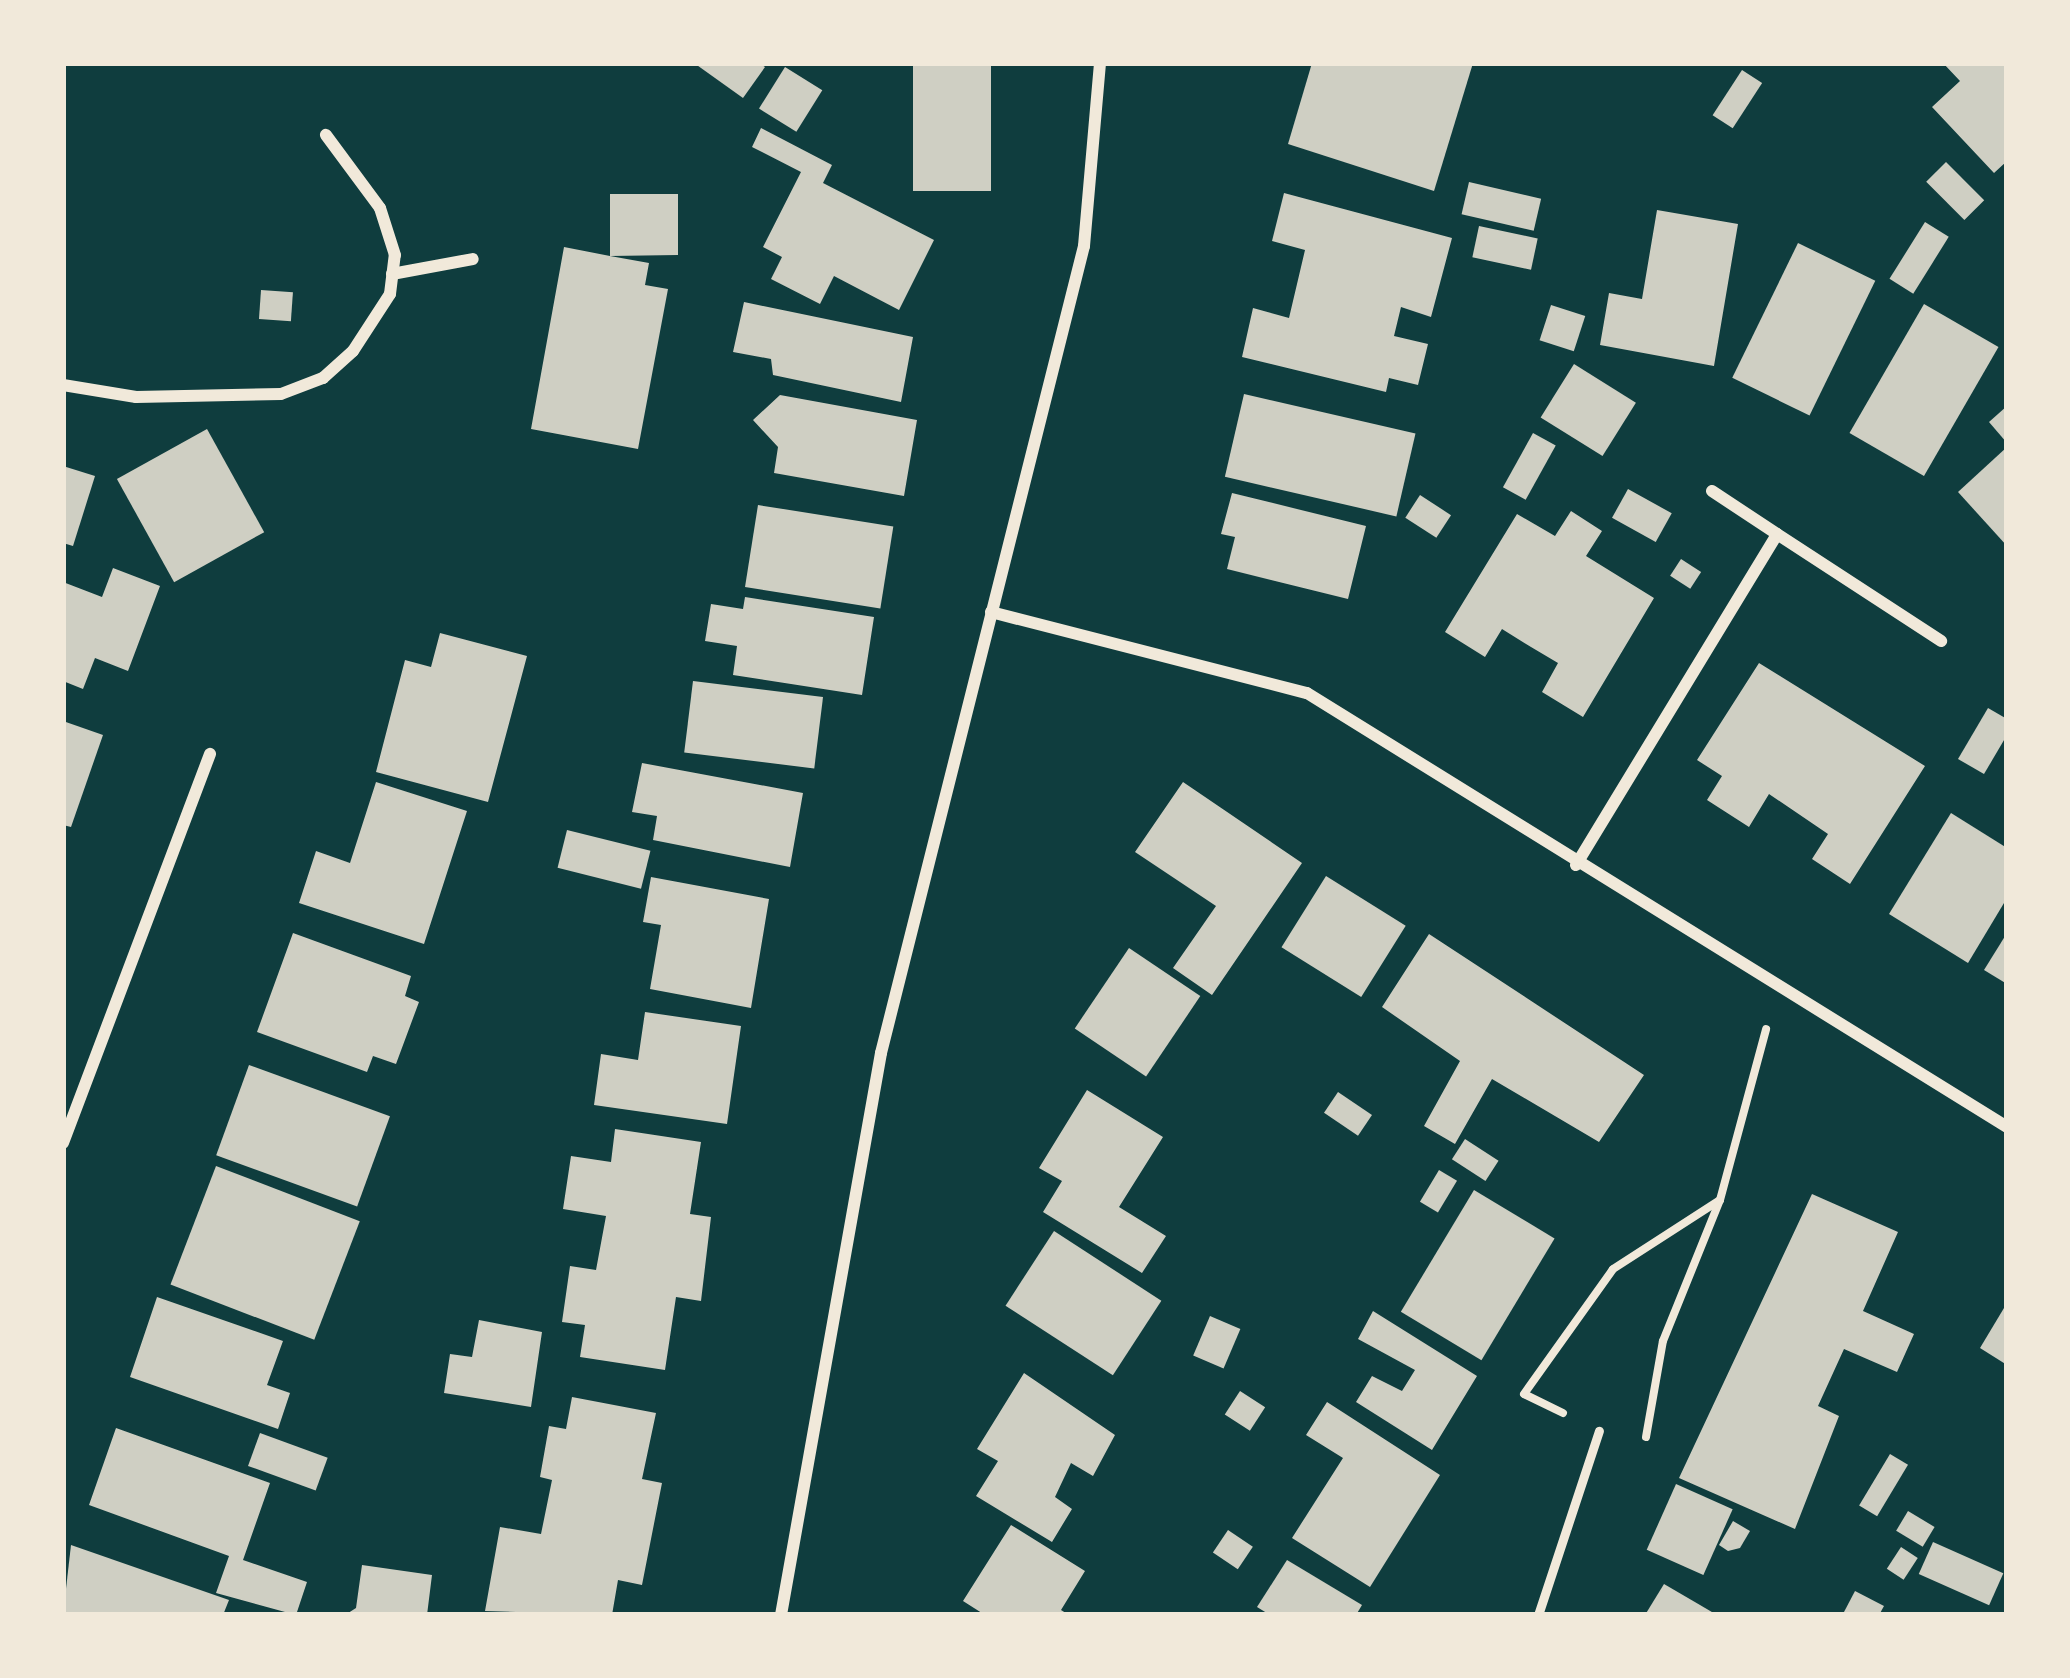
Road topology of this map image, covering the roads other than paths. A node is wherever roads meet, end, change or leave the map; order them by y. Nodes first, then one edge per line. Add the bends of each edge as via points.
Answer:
1 (1100, 63) edge
2 (326, 135) dead end
3 (473, 259) dead end
4 (392, 274) junction
5 (63, 385) edge
6 (1712, 491) dead end
7 (1777, 534) junction
8 (991, 612) junction
9 (1941, 641) dead end
10 (210, 754) dead end
11 (1576, 865) junction
12 (2007, 1127) edge
13 (63, 1143) edge
14 (1599, 1431) road end
15 (781, 1615) edge
16 (1538, 1615) edge

1 - 8 street via 1084,246
2 - 4 street via 380,208
3 - 4 street
4 - 5 street via 390,294 352,351 323,378 281,394 136,398
6 - 7 street
7 - 9 street
7 - 11 street
8 - 11 street via 1307,693
8 - 15 street via 881,1053
10 - 13 street
11 - 12 street
14 - 16 lane

